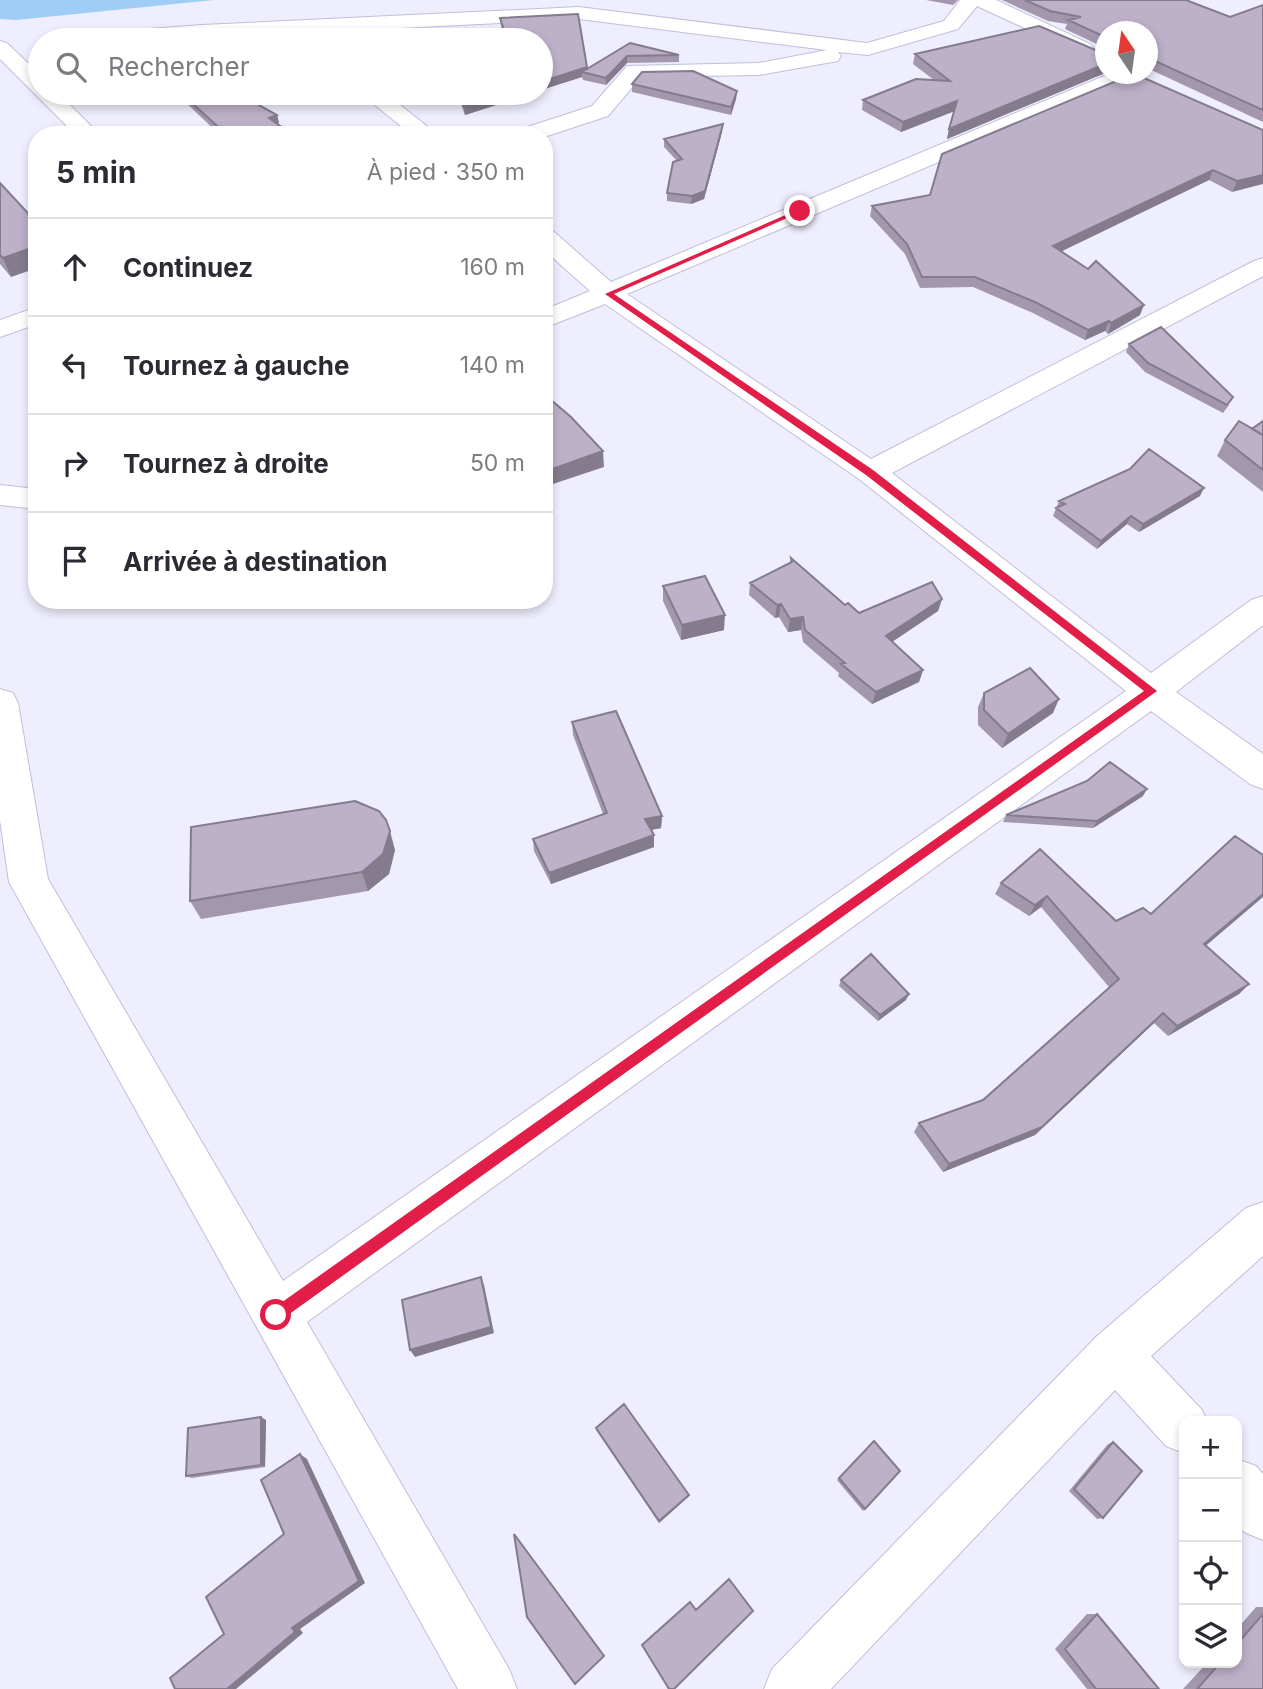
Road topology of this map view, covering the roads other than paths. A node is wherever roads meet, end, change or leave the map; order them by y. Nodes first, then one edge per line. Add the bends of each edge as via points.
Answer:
1 (971, 0) edge
2 (980, 0) edge
3 (356, 4) dead end
4 (283, 27) junction
5 (268, 28) edge
6 (27, 45) dead end
7 (0, 47) edge
8 (868, 49) junction
9 (1095, 54) edge
10 (28, 75) edge
11 (1115, 84) edge
12 (58, 105) edge
13 (387, 105) edge
14 (80, 126) edge
15 (415, 126) edge
16 (553, 126) edge
17 (553, 244) edge
18 (1263, 266) edge
19 (609, 294) junction
20 (553, 316) edge
21 (28, 318) edge
22 (0, 329) edge
23 (870, 472) junction
24 (0, 495) edge
25 (28, 498) edge
26 (1263, 608) edge
27 (1151, 691) junction
28 (0, 703) edge
29 (1263, 774) edge
30 (15, 889) edge
31 (1263, 1225) edge
32 (276, 1315) junction
33 (1115, 1354) junction
34 (1179, 1423) edge
35 (1242, 1490) edge
36 (1263, 1513) edge
37 (489, 1689) edge
38 (792, 1689) edge

1 - 8 street via 951,25
2 - 9 street
3 - 4 street
4 - 5 street
4 - 8 street via 579,13
6 - 7 street
7 - 10 street
8 - 16 street via 759,69 635,71 600,111
11 - 19 street
12 - 14 street
13 - 15 street
17 - 19 street
18 - 23 street
19 - 20 street
19 - 23 street
21 - 22 street
23 - 27 street
24 - 25 street
26 - 27 street
27 - 29 street
27 - 32 street
28 - 30 street
30 - 32 street
31 - 33 street
32 - 37 street
33 - 34 street
33 - 38 street
35 - 36 street

